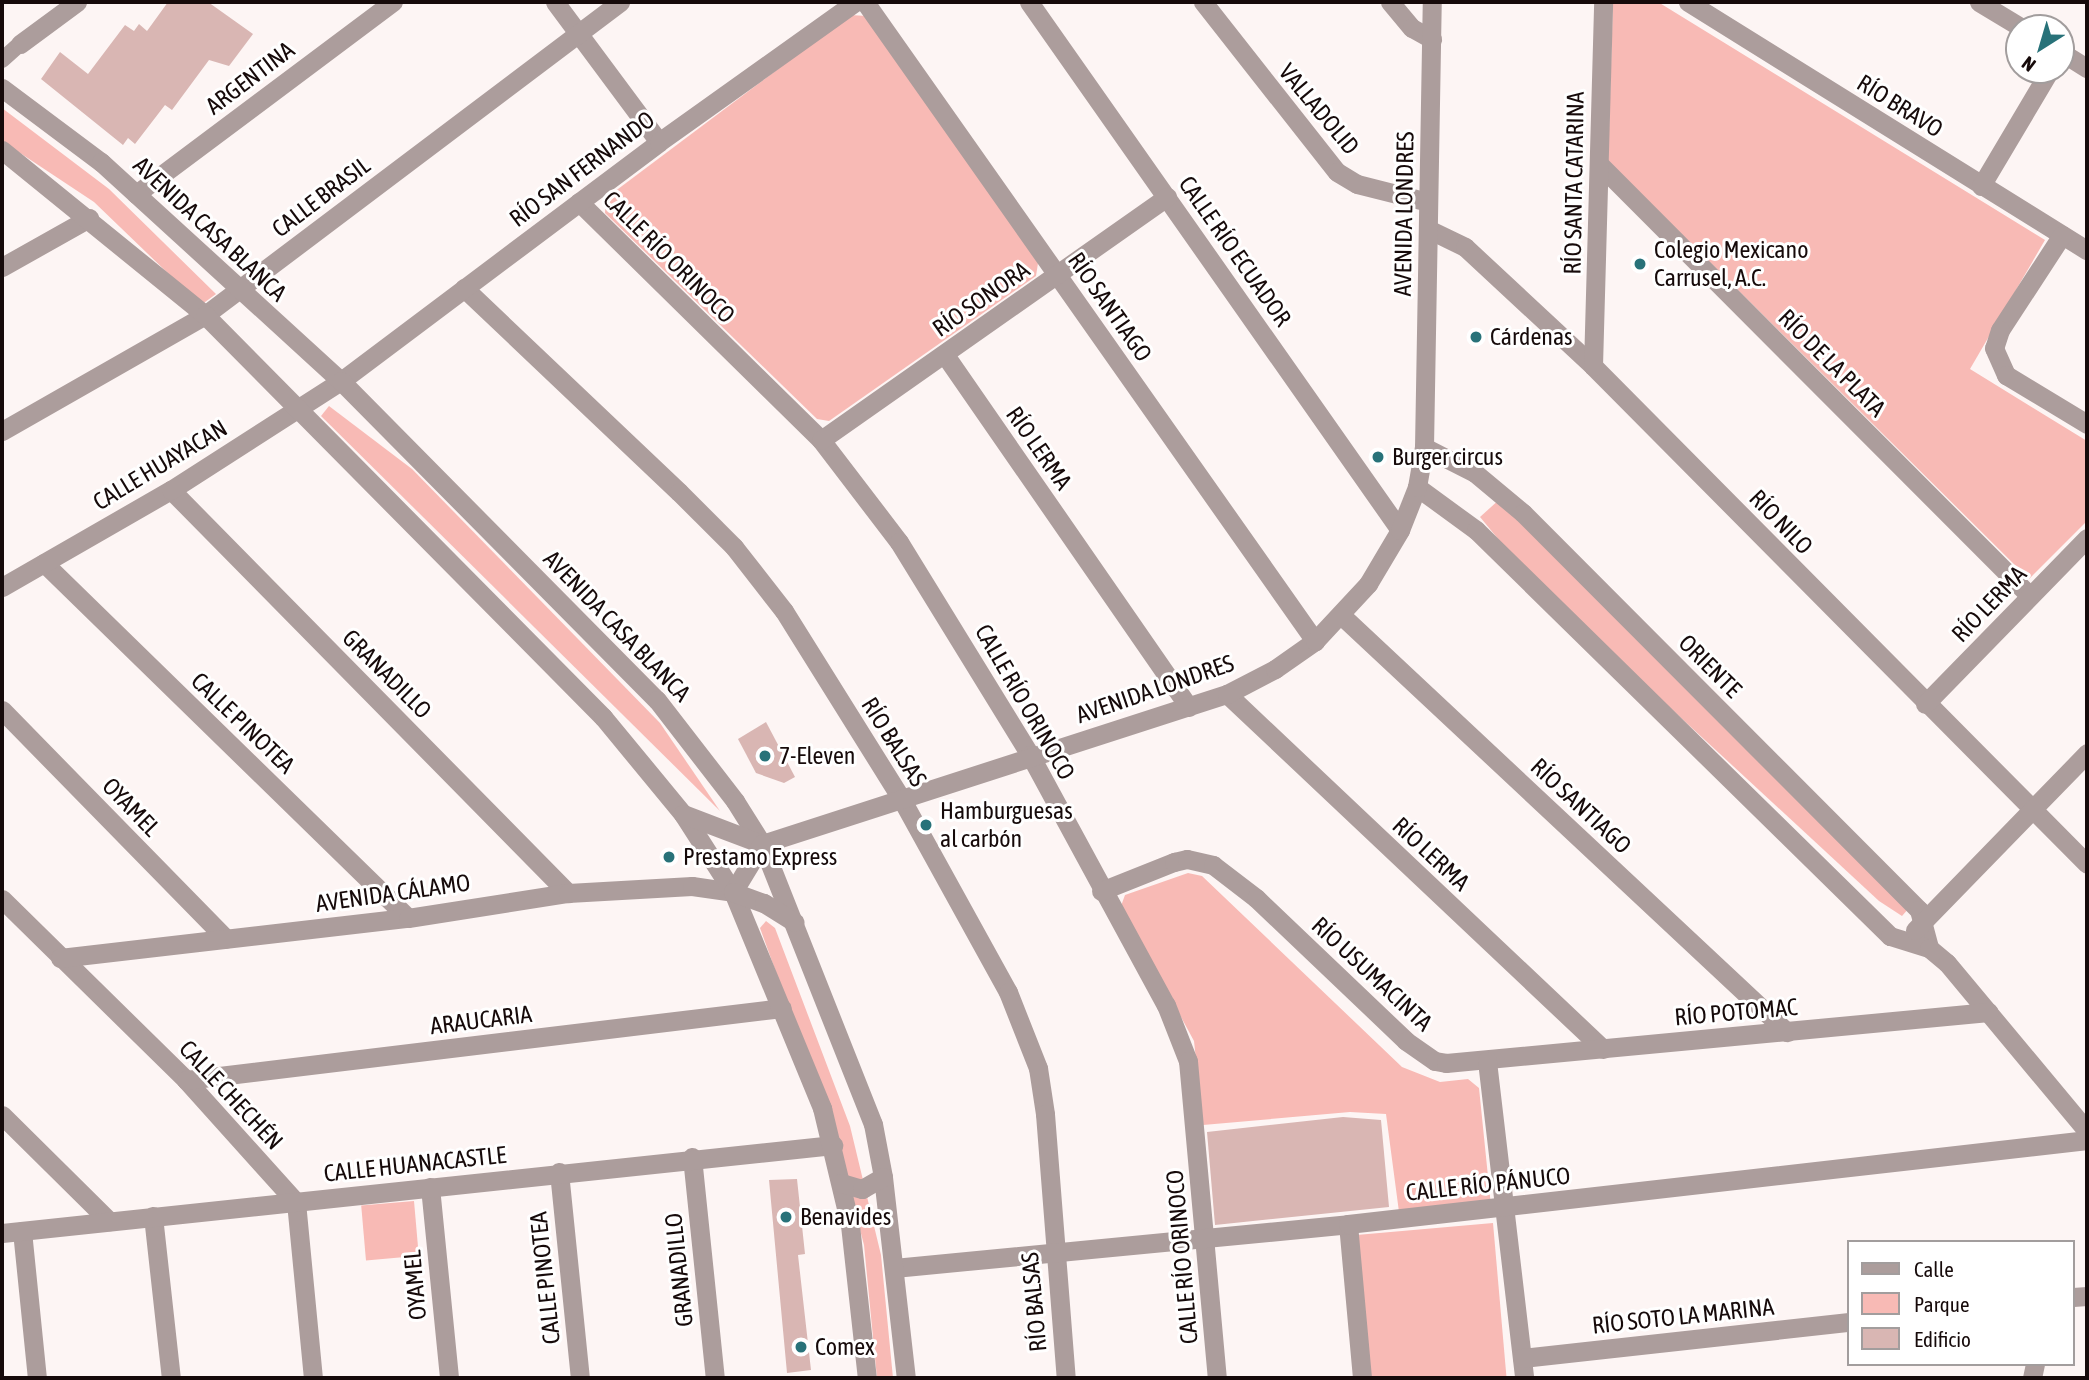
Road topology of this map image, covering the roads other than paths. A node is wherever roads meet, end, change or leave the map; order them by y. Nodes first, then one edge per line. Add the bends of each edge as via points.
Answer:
1 (77, 2) edge
2 (359, 2) edge
3 (393, 2) edge
4 (555, 2) edge
5 (620, 2) edge
6 (855, 2) edge
7 (865, 2) edge
8 (1029, 2) edge
9 (1203, 2) edge
10 (1390, 2) edge
11 (1432, 2) edge
12 (1603, 2) edge
13 (1688, 2) edge
14 (1979, 2) edge
15 (371, 18) junction
16 (2005, 18) edge
17 (578, 33) junction
18 (1432, 39) junction
19 (20, 44) joint
20 (2, 60) edge
21 (2042, 84) edge
22 (2, 88) edge
23 (659, 142) junction
24 (2, 150) edge
25 (1599, 164) junction
26 (1981, 186) junction
27 (136, 194) junction
28 (1167, 197) junction
29 (579, 202) junction
30 (1428, 202) junction
31 (89, 218) junction
32 (1428, 229) junction
33 (2062, 235) junction
34 (2087, 250) edge
35 (2, 267) edge
36 (1058, 275) junction
37 (464, 288) junction
38 (239, 289) junction
39 (205, 315) junction
40 (945, 355) junction
41 (1593, 366) junction
42 (341, 382) junction
43 (298, 409) junction
44 (2087, 424) edge
45 (2, 431) edge
46 (821, 440) junction
47 (1424, 447) junction
48 (1417, 487) junction
49 (171, 490) junction
50 (1400, 530) junction
51 (2087, 538) edge
52 (44, 563) junction
53 (2, 587) edge
54 (2030, 596) junction
55 (1341, 615) junction
56 (1315, 640) junction
57 (1227, 694) junction
58 (1926, 704) junction
59 (1189, 707) junction
60 (2, 710) edge
61 (2087, 752) edge
62 (1030, 755) junction
63 (902, 800) junction
64 (2030, 810) junction
65 (683, 814) junction
66 (762, 844) junction
67 (2087, 864) edge
68 (1101, 891) junction
69 (733, 892) junction
70 (568, 893) junction
71 (2, 899) edge
72 (408, 918) junction
73 (794, 922) junction
74 (1923, 922) junction
75 (226, 939) junction
76 (1902, 943) junction
77 (1929, 948) junction
78 (60, 958) junction
79 (782, 1008) junction
80 (1989, 1012) junction
81 (1787, 1032) junction
82 (1603, 1049) junction
83 (1487, 1061) junction
84 (186, 1080) junction
85 (2, 1115) edge
86 (2087, 1131) edge
87 (2087, 1140) edge
88 (833, 1145) junction
89 (692, 1157) junction
90 (559, 1172) junction
91 (883, 1177) junction
92 (841, 1183) junction
93 (430, 1187) junction
94 (296, 1202) junction
95 (1507, 1207) junction
96 (153, 1216) junction
97 (109, 1221) junction
98 (1349, 1224) junction
99 (22, 1231) junction
100 (2, 1233) edge
101 (1204, 1237) junction
102 (1054, 1251) junction
103 (894, 1268) junction
104 (1848, 1322) edge
105 (1522, 1358) junction
106 (37, 1378) edge
107 (171, 1378) edge
108 (313, 1378) edge
109 (449, 1378) edge
110 (580, 1378) edge
111 (715, 1378) edge
112 (867, 1378) edge
113 (906, 1378) edge
114 (1066, 1378) edge
115 (1217, 1378) edge
116 (1362, 1378) edge
117 (1524, 1378) edge

1 - 19 street
2 - 15 street
3 - 15 street, ARGENTINA
4 - 17 street
5 - 17 street, CALLE BRASIL
6 - 23 street, RÍO SAN FERNANDO
7 - 36 street, RÍO SANTIAGO
8 - 28 street, CALLE RÍO ECUADOR
9 - 30 street, VALLADOLID via 1337,172 1357,184
10 - 18 street via 1412,27
11 - 18 street, AVENIDA LONDRES
12 - 25 street, RÍO SANTA CATARINA
13 - 26 street, RÍO BRAVO
14 - 16 street
15 - 27 street, ARGENTINA
17 - 23 street
17 - 38 street, CALLE BRASIL
18 - 30 street, AVENIDA LONDRES
19 - 20 street
21 - 26 street
22 - 27 street, AVENIDA CASA BLANCA via 62,131
23 - 29 street, RÍO SAN FERNANDO
24 - 31 street
25 - 41 street, RÍO SANTA CATARINA
25 - 54 street, RÍO DE LA PLATA
26 - 33 street, RÍO BRAVO
27 - 38 street, AVENIDA CASA BLANCA
28 - 36 street, RÍO SONORA
28 - 50 street, CALLE RÍO ECUADOR
29 - 37 street, RÍO SAN FERNANDO
29 - 46 street, CALLE RÍO ORINOCO
30 - 32 street, AVENIDA LONDRES
31 - 35 street
31 - 39 street
32 - 41 street, RÍO NILO via 1465,247
32 - 47 street, AVENIDA LONDRES
33 - 34 street, RÍO BRAVO
33 - 44 street via 1997,339 1996,359 2014,381
36 - 40 street, RÍO SONORA
36 - 56 street, RÍO SANTIAGO
37 - 42 street, RÍO SAN FERNANDO
37 - 63 street, RÍO BALSAS via 734,548 784,611
38 - 39 street, CALLE BRASIL
38 - 42 street, AVENIDA CASA BLANCA
39 - 43 street
39 - 45 street, CALLE BRASIL
40 - 46 street, RÍO SONORA
40 - 59 street, RÍO LERMA
41 - 58 street, RÍO NILO
42 - 43 street, CALLE HUAYACAN
42 - 66 street, AVENIDA CASA BLANCA via 657,701 697,748
43 - 49 street, CALLE HUAYACAN
43 - 65 street via 594,708
46 - 62 street, CALLE RÍO ORINOCO via 899,542
47 - 48 street, AVENIDA LONDRES
47 - 74 street, ORIENTE via 1475,472 1523,513 1919,910
48 - 50 street, AVENIDA LONDRES
48 - 76 street via 1476,530
49 - 52 street, CALLE HUAYACAN
49 - 70 street, GRANADILLO
50 - 55 street, AVENIDA LONDRES via 1368,584
51 - 54 street, RÍO LERMA
52 - 53 street, CALLE HUAYACAN
52 - 72 street, CALLE PINOTEA
54 - 58 street, RÍO LERMA
55 - 56 street, AVENIDA LONDRES
55 - 81 street, RÍO SANTIAGO
56 - 57 street, AVENIDA LONDRES via 1275,669
57 - 59 street, AVENIDA LONDRES
57 - 82 street, RÍO LERMA
58 - 64 street, RÍO NILO
59 - 62 street, AVENIDA LONDRES
60 - 75 street, OYAMEL
61 - 64 street
62 - 63 street, AVENIDA LONDRES
62 - 68 street, CALLE RÍO ORINOCO
63 - 66 street, AVENIDA LONDRES
63 - 102 street, RÍO BALSAS via 1027,1034 1045,1114
64 - 67 street, RÍO NILO
64 - 74 street
65 - 66 street
65 - 69 street
66 - 69 street
66 - 73 street, AVENIDA CASA BLANCA
68 - 83 street, RÍO USUMACINTA via 1174,862 1187,859 1213,865 1256,898 1420,1053 1446,1063
68 - 101 street, CALLE RÍO ORINOCO via 1186,1050
69 - 70 street, AVENIDA CÁLAMO via 692,886
69 - 73 street, AVENIDA CÁLAMO via 764,903
69 - 79 street
70 - 72 street, AVENIDA CÁLAMO
71 - 78 street, CALLE CHECHÉN
72 - 75 street, AVENIDA CÁLAMO
73 - 91 street, AVENIDA CASA BLANCA via 864,1097
74 - 76 street
74 - 77 street, ORIENTE
75 - 78 street, AVENIDA CÁLAMO
76 - 77 street
77 - 80 street
78 - 84 street, CALLE CHECHÉN
79 - 84 street, ARAUCARIA
79 - 88 street
80 - 81 street, RÍO POTOMAC
80 - 86 street
81 - 82 street, RÍO POTOMAC
82 - 83 street, RÍO POTOMAC
83 - 95 street
84 - 94 street, CALLE CHECHÉN
85 - 97 street
87 - 95 street, CALLE RÍO PÁNUCO
88 - 89 street, CALLE HUANACASTLE
88 - 92 street
89 - 90 street, CALLE HUANACASTLE
89 - 111 street, GRANADILLO
90 - 93 street, CALLE HUANACASTLE
90 - 110 street, CALLE PINOTEA
91 - 92 street via 862,1189
91 - 103 street, AVENIDA CASA BLANCA
92 - 112 street via 857,1270
93 - 94 street, CALLE HUANACASTLE
93 - 109 street, OYAMEL
94 - 96 street, CALLE HUANACASTLE
94 - 108 street
95 - 98 street, CALLE RÍO PÁNUCO
95 - 105 street
96 - 97 street, CALLE HUANACASTLE
96 - 107 street
97 - 99 street, CALLE HUANACASTLE
98 - 101 street, CALLE RÍO PÁNUCO
98 - 116 street
99 - 100 street, CALLE HUANACASTLE
99 - 106 street
101 - 102 street, CALLE RÍO PÁNUCO
101 - 115 street, CALLE RÍO ORINOCO
102 - 103 street, CALLE RÍO PÁNUCO
102 - 114 street, RÍO BALSAS
103 - 113 street, AVENIDA CASA BLANCA
104 - 105 street, RÍO SOTO LA MARINA
105 - 117 street

